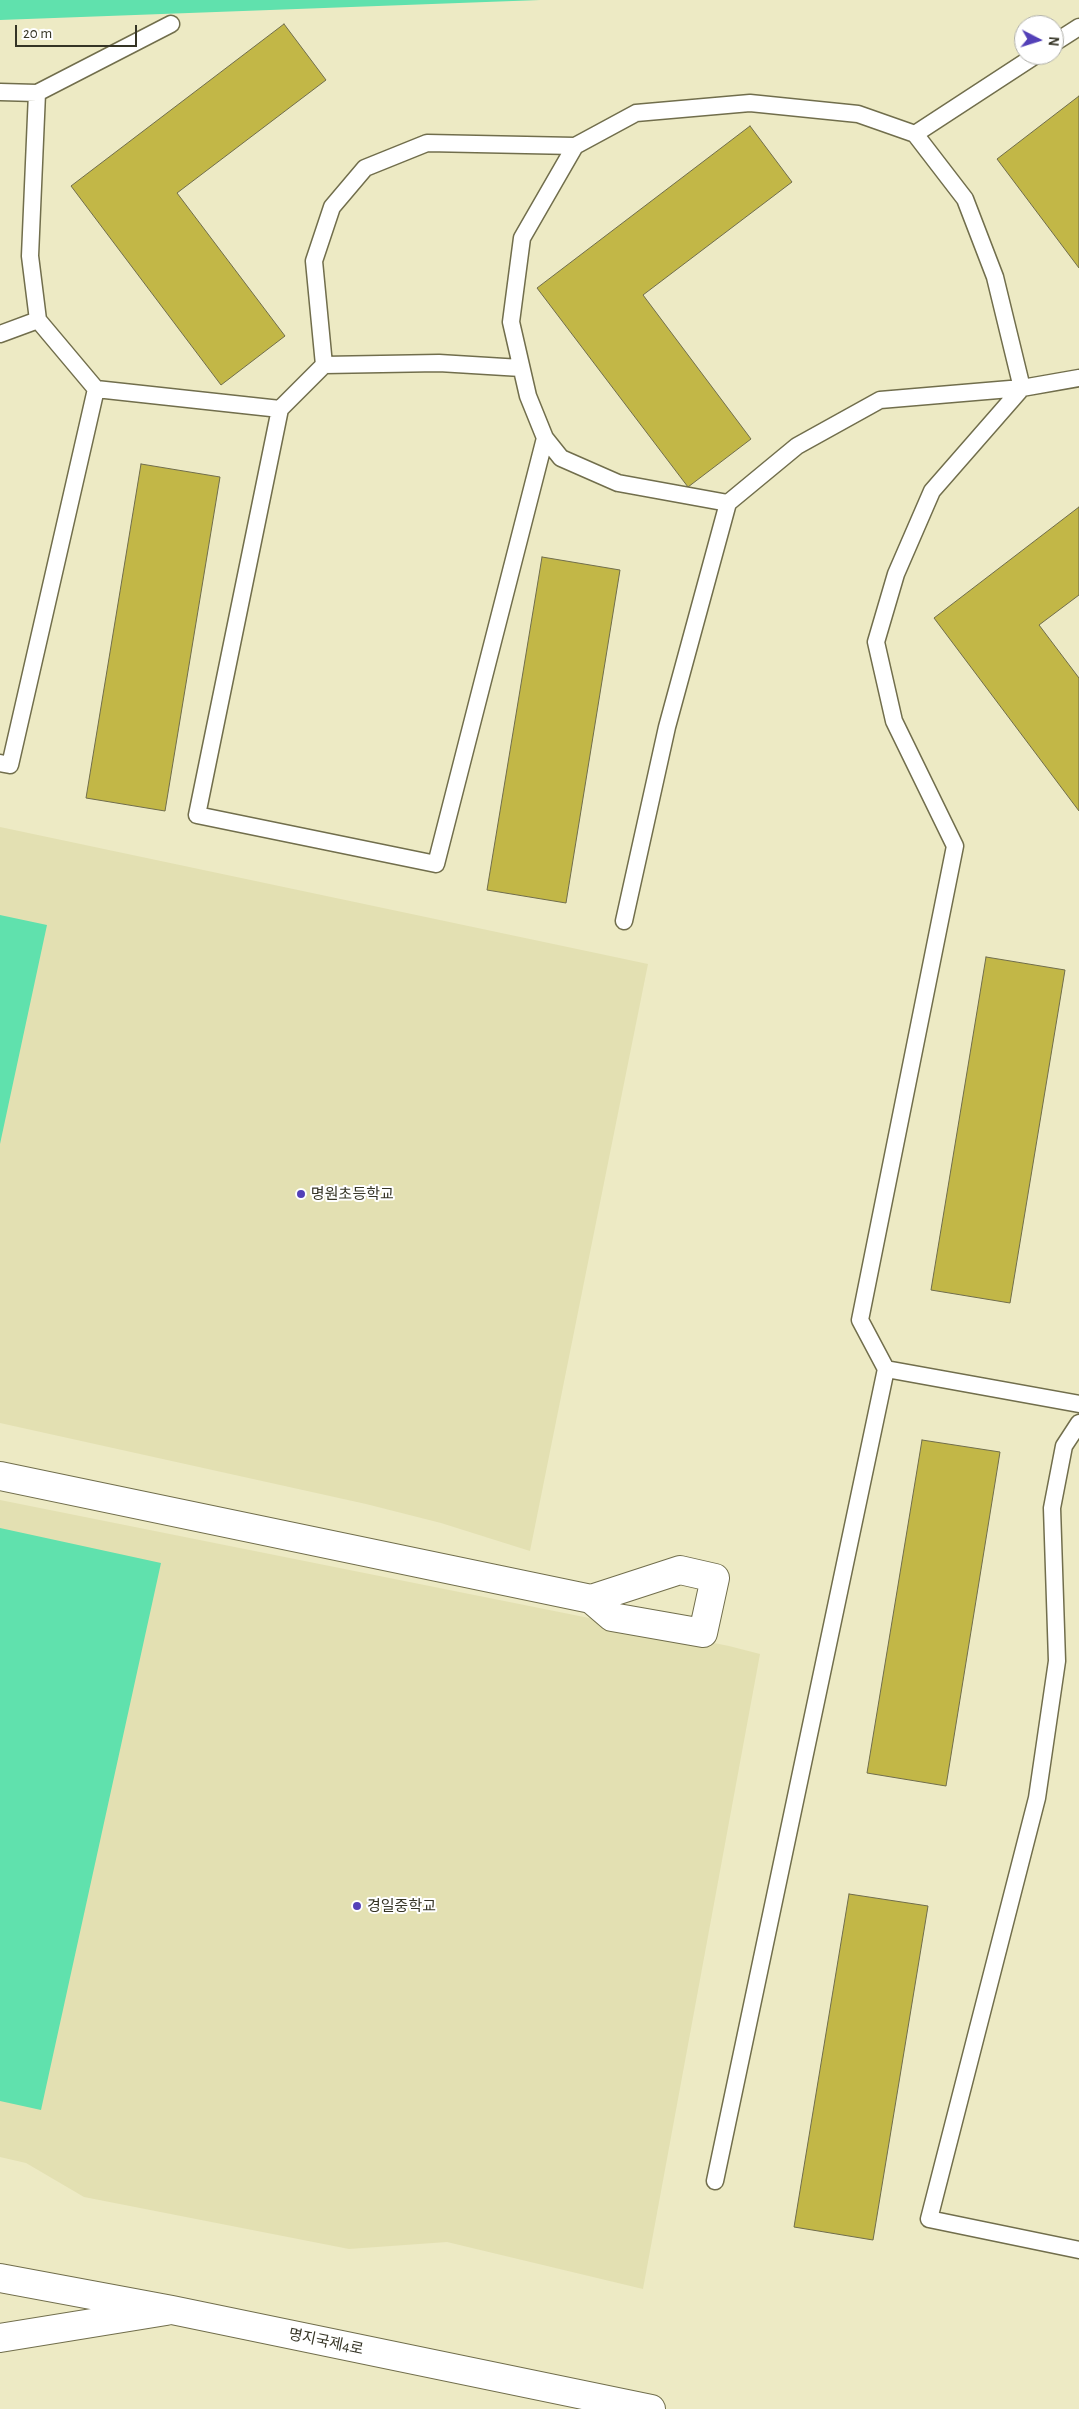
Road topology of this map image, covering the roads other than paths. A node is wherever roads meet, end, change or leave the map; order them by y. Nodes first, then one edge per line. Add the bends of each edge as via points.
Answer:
1 (171, 24) dead end
2 (1079, 27) edge
3 (1064, 37) edge
4 (1021, 65) edge
5 (0, 92) edge
6 (37, 93) junction
7 (915, 134) junction
8 (575, 146) junction
9 (38, 320) junction
10 (0, 334) edge
11 (324, 365) junction
12 (521, 368) junction
13 (1079, 378) edge
14 (1022, 388) junction
15 (96, 389) junction
16 (280, 409) junction
17 (545, 438) junction
18 (728, 503) junction
19 (0, 763) edge
20 (624, 921) dead end
21 (886, 1369) junction
22 (1079, 1404) edge
23 (1079, 1423) edge
24 (0, 1476) edge
25 (591, 1599) dead end
26 (715, 2181) dead end
27 (1079, 2250) edge
28 (0, 2278) edge
29 (172, 2310) junction
30 (0, 2338) edge
31 (651, 2409) edge

1 - 6 lane
2 - 3 lane
4 - 7 lane
5 - 6 lane
6 - 9 lane via 30,256
7 - 8 lane via 858,114 750,103 636,113
7 - 14 lane via 965,199 995,277
8 - 11 lane via 427,143 366,168 332,207 314,261
8 - 12 lane via 522,238 511,322
9 - 10 lane
9 - 15 lane
11 - 12 lane via 439,362
11 - 16 lane
12 - 17 lane
13 - 14 lane
14 - 18 lane via 880,400 797,446
14 - 21 lane via 932,491 896,574 876,642 894,721 955,846 860,1320
15 - 16 lane
15 - 19 lane via 10,765
16 - 17 lane via 197,815 436,864
17 - 18 lane via 561,458 618,483
18 - 20 lane via 667,727
21 - 22 lane
21 - 26 lane
23 - 27 lane via 1064,1446 1052,1508 1057,1661 1037,1798 929,2219
24 - 25 street
28 - 29 street, 명지국제4로
29 - 30 street
29 - 31 street, 명지국제4로

